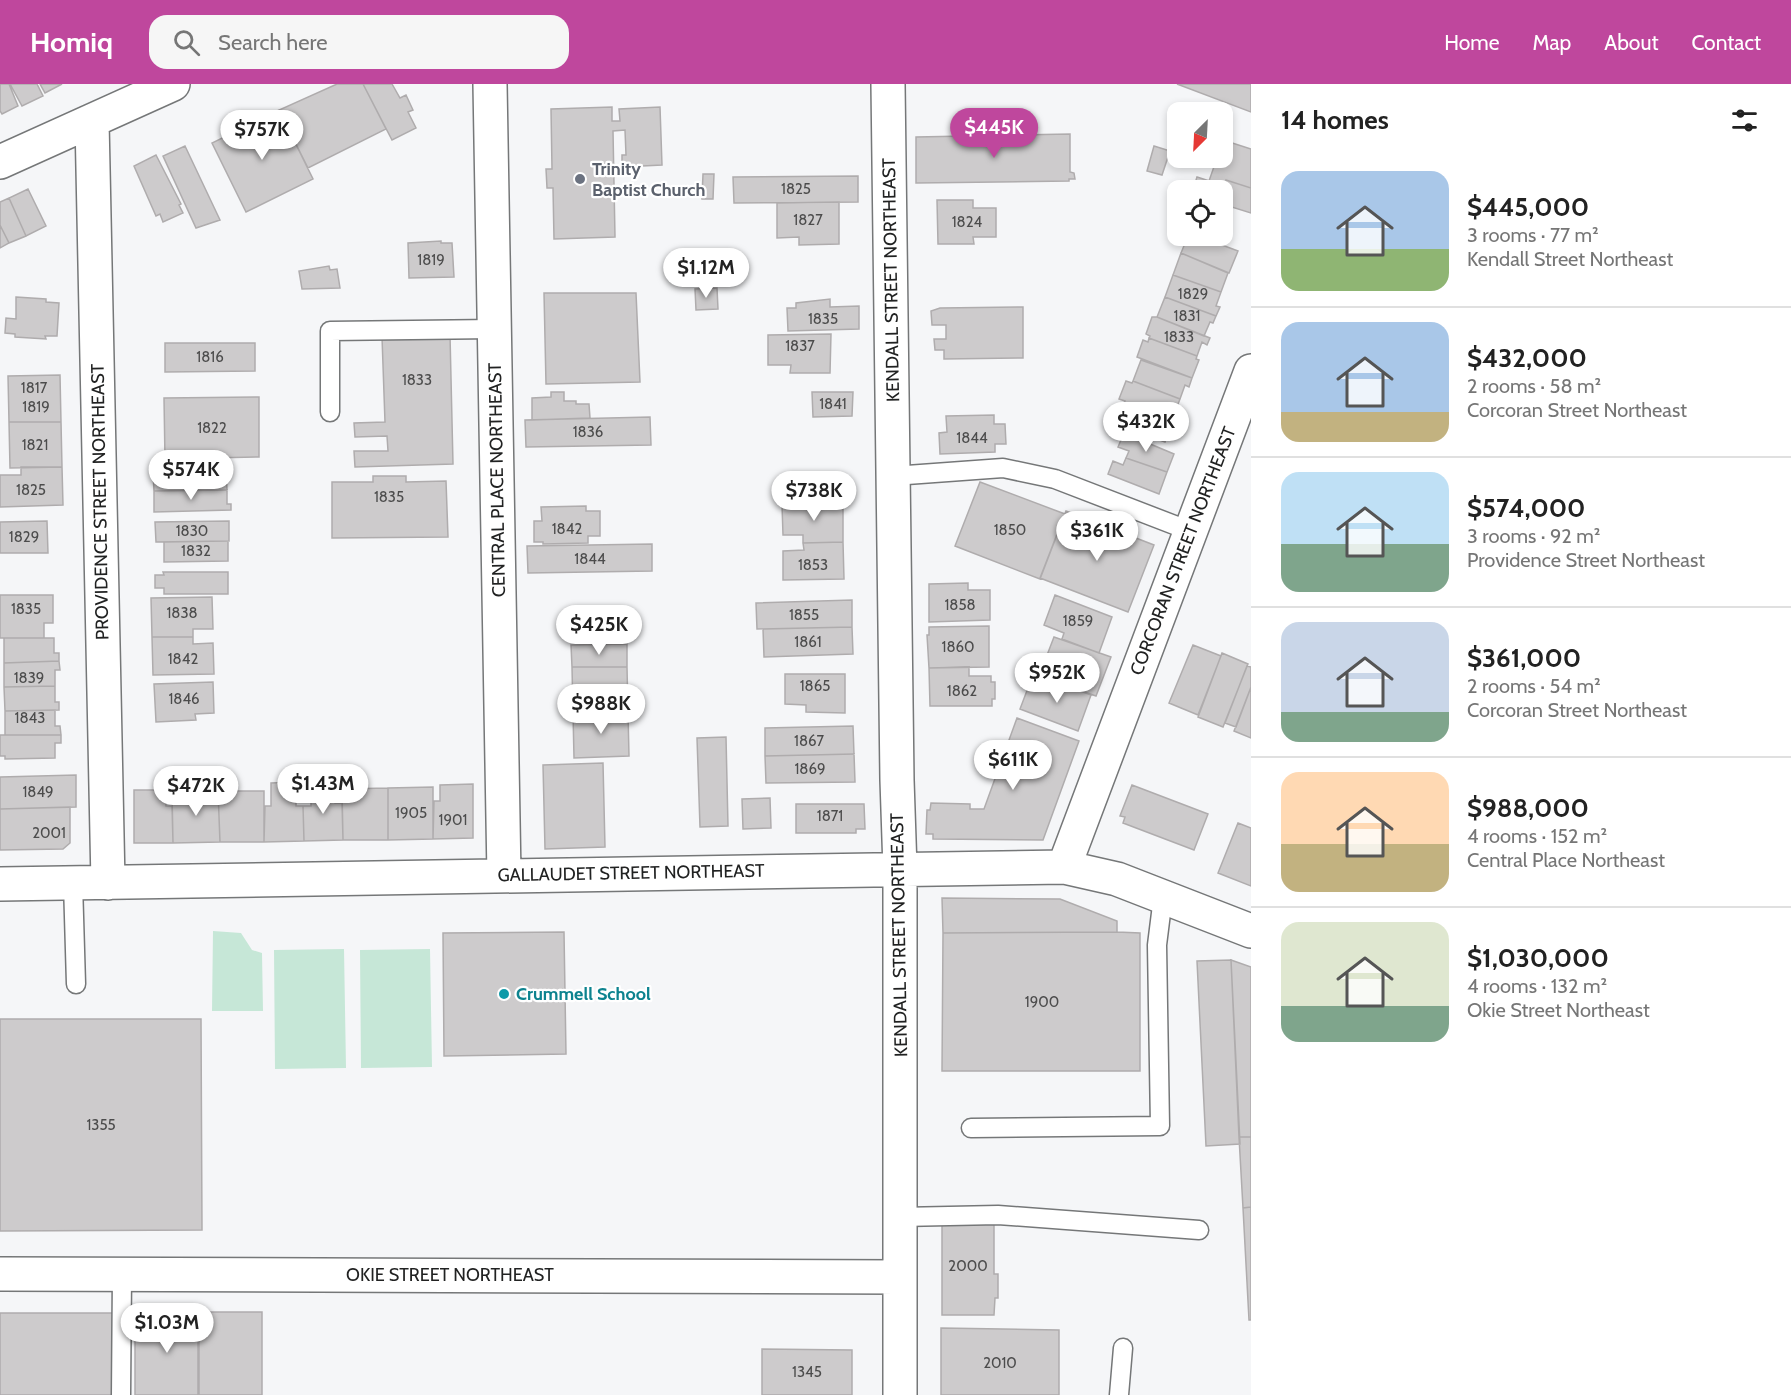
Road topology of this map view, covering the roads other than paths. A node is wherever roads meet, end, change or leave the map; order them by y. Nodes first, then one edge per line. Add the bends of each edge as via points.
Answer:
1 (173, 84) edge
2 (490, 84) edge
3 (888, 84) edge
4 (92, 121) junction
5 (0, 162) edge
6 (494, 329) junction
7 (1251, 371) edge
8 (330, 412) dead end
9 (893, 476) junction
10 (1190, 531) junction
11 (1064, 867) junction
12 (900, 869) junction
13 (504, 876) junction
14 (73, 883) junction
15 (108, 883) junction
16 (0, 884) edge
17 (1163, 897) junction
18 (1251, 931) edge
19 (76, 984) dead end
20 (971, 1128) dead end
21 (900, 1217) junction
22 (1199, 1230) dead end
23 (0, 1274) edge
24 (122, 1274) junction
25 (900, 1277) junction
26 (1123, 1348) dead end
27 (121, 1395) edge
28 (900, 1395) edge
29 (1119, 1395) edge

1 - 4 street
2 - 6 street, CENTRAL PLACE NORTHEAST
3 - 9 street, KENDALL STREET NORTHEAST
4 - 5 street
4 - 15 street, PROVIDENCE STREET NORTHEAST
6 - 8 lane via 330,331
6 - 13 street, CENTRAL PLACE NORTHEAST
7 - 10 street, CORCORAN STREET NORTHEAST
9 - 10 lane via 1003,468 1055,479
9 - 12 street, KENDALL STREET NORTHEAST
10 - 11 street, CORCORAN STREET NORTHEAST
11 - 12 street, GALLAUDET STREET NORTHEAST
11 - 17 street, GALLAUDET STREET NORTHEAST via 1117,879
12 - 13 street, GALLAUDET STREET NORTHEAST
12 - 21 street, KENDALL STREET NORTHEAST
13 - 15 street, GALLAUDET STREET NORTHEAST
14 - 15 street, GALLAUDET STREET NORTHEAST
14 - 16 street, GALLAUDET STREET NORTHEAST
14 - 19 lane
17 - 18 street, GALLAUDET STREET NORTHEAST
17 - 20 lane via 1158,945 1160,1126
21 - 22 lane via 998,1215
21 - 25 street, KENDALL STREET NORTHEAST
23 - 24 street, OKIE STREET NORTHEAST
24 - 25 street, OKIE STREET NORTHEAST
24 - 27 lane
25 - 28 street, KENDALL STREET NORTHEAST
26 - 29 lane

